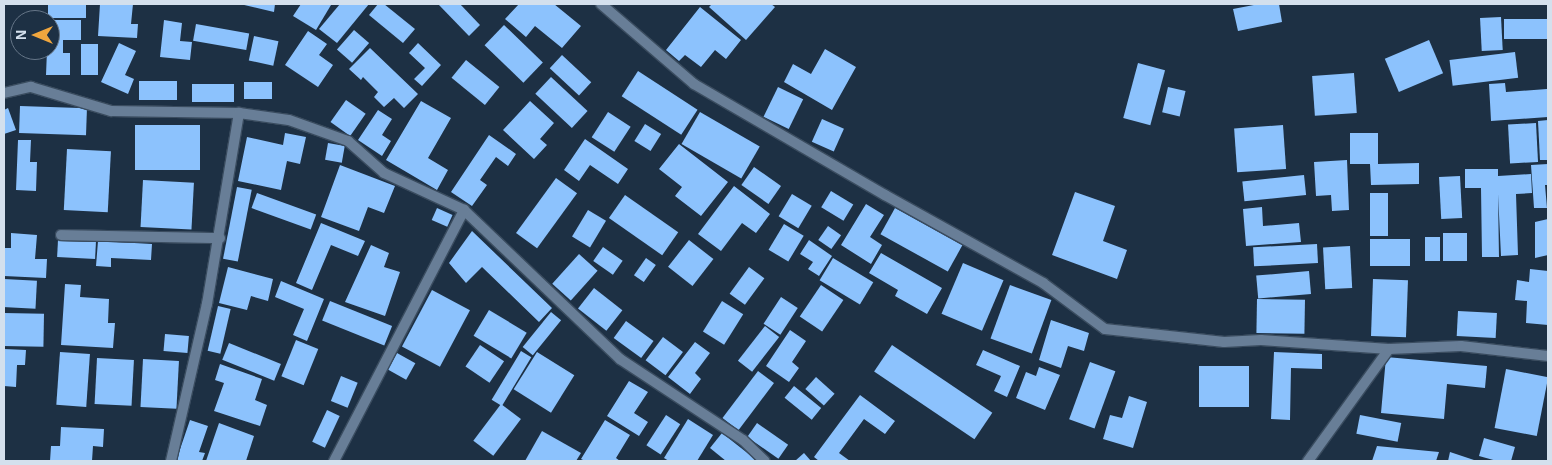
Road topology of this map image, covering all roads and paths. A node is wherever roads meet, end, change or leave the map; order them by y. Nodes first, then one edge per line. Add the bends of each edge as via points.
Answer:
1 (601, 4) edge
2 (4, 93) edge
3 (239, 113) junction
4 (464, 210) junction
5 (61, 235) dead end
6 (220, 238) junction
7 (1389, 349) junction
8 (1548, 356) edge
9 (171, 461) edge
10 (334, 461) edge
11 (765, 461) edge
12 (1308, 461) edge

1 - 7 street via 694,84 1043,283 1105,329 1224,342 1261,340
2 - 3 street via 31,87 111,111
3 - 4 street via 289,120 348,141 384,172
3 - 6 street
4 - 10 street
4 - 11 street via 620,359 743,440
5 - 6 street
6 - 9 street
7 - 8 street via 1461,346
7 - 12 street

